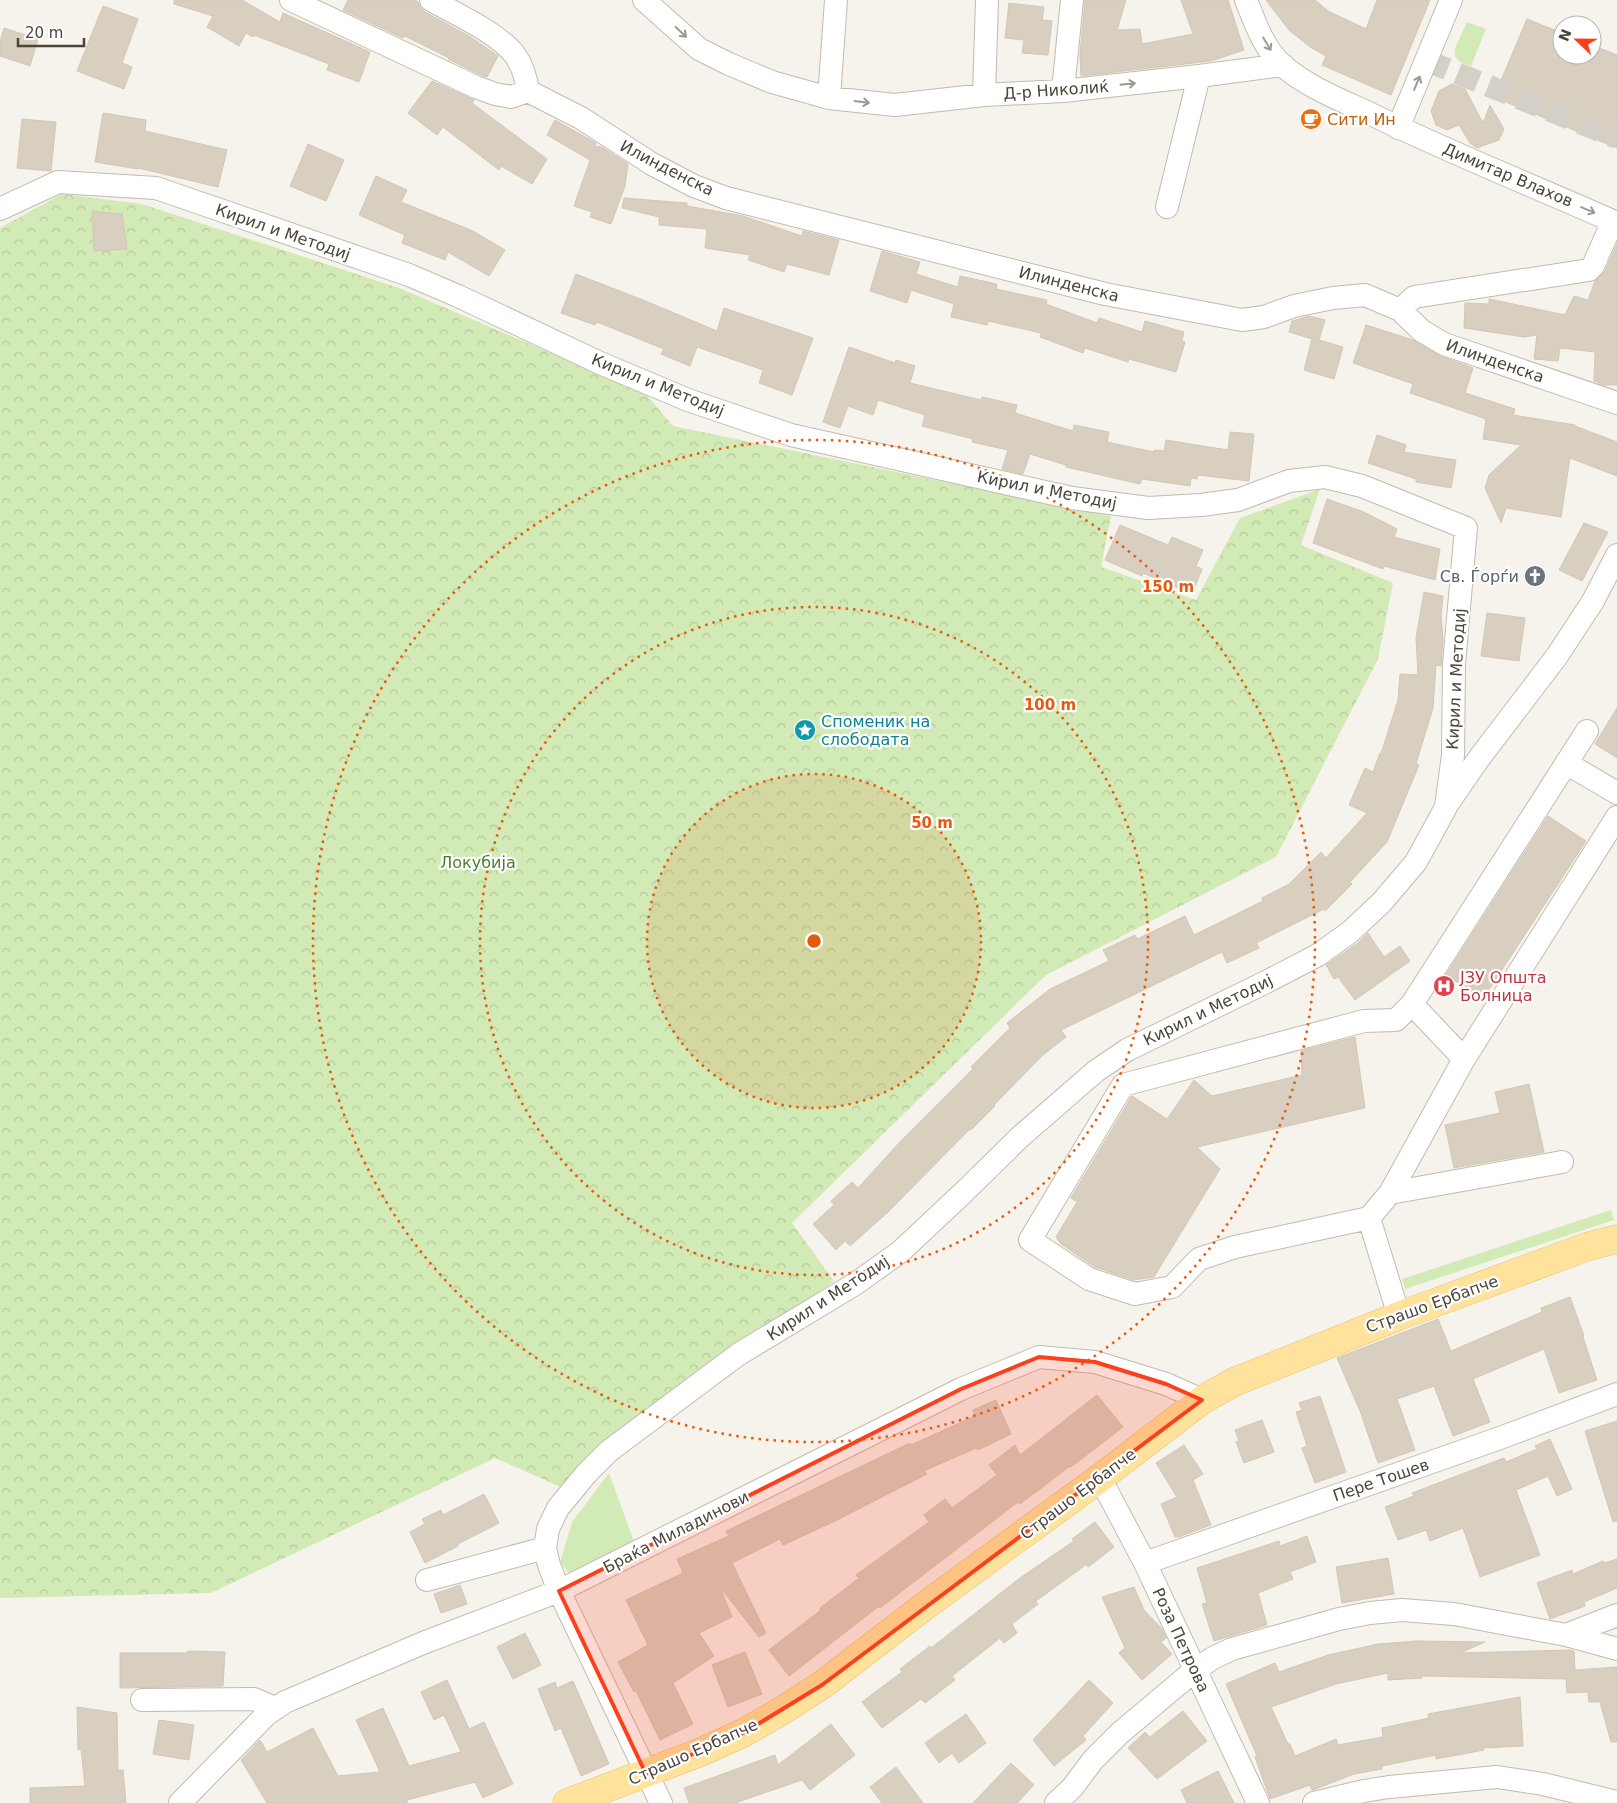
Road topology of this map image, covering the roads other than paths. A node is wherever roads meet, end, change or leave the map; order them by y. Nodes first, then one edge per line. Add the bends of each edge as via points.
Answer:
1 (290, 0) edge
2 (431, 0) edge
3 (644, 0) edge
4 (836, 0) edge
5 (987, 0) edge
6 (1072, 0) edge
7 (1246, 0) edge
8 (1452, 0) edge
9 (1283, 65) junction
10 (1199, 76) junction
11 (528, 91) junction
12 (1063, 91) junction
13 (984, 95) junction
14 (829, 98) junction
15 (1398, 128) junction
16 (1167, 208) dead end
17 (0, 209) edge
18 (1615, 222) edge
19 (1400, 310) junction
20 (1617, 403) edge
21 (1617, 555) edge
22 (1588, 731) dead end
23 (1566, 763) junction
24 (1617, 793) edge
25 (1446, 807) junction
26 (1617, 817) edge
27 (1412, 1004) junction
28 (1464, 1059) junction
29 (1562, 1162) dead end
30 (1390, 1193) junction
31 (1369, 1218) junction
32 (1617, 1239) edge
33 (1400, 1316) junction
34 (1617, 1394) edge
35 (1202, 1400) junction
36 (1100, 1478) junction
37 (545, 1548) junction
38 (1145, 1563) junction
39 (427, 1580) dead end
40 (559, 1591) junction
41 (1617, 1615) edge
42 (1566, 1635) junction
43 (1617, 1649) edge
44 (1195, 1670) junction
45 (142, 1700) dead end
46 (275, 1708) junction
47 (646, 1774) junction
48 (1390, 1795) edge
49 (1617, 1802) edge
50 (180, 1803) edge
51 (567, 1803) edge
52 (661, 1803) edge
53 (1056, 1803) edge
54 (1258, 1803) edge
55 (1314, 1803) edge

1 - 11 street via 476,87 511,97
2 - 11 street via 502,42 516,56 525,74
3 -> 14 street, Д-р Николиќ via 698,49 772,82
4 - 14 street
5 - 13 street
6 - 12 street
7 -> 9 street, Димитар Влахов via 1257,27
15 -> 8 street
9 - 10 street, Д-р Николиќ
9 - 15 street, Димитар Влахов via 1313,86
12 -> 10 street, Д-р Николиќ
10 - 16 street
11 - 19 street, Илинденска via 581,118 652,164 726,198 1105,294 1242,320 1333,298 1365,295
12 - 13 street, Д-р Николиќ
14 -> 13 street, Д-р Николиќ via 895,105
15 -> 18 street, Димитар Влахов
17 - 25 street, Кирил и Методиј via 58,182 156,188 409,276 688,400 791,435 1072,498 1148,508 1201,505 1238,500 1289,482 1325,477 1362,486 1466,528 1454,664 1453,756
18 - 19 street via 1589,270 1414,297
19 - 20 street, Илинденска via 1422,331 1444,344
21 - 25 street via 1558,656 1476,761
22 - 23 street
23 - 24 street
23 - 27 street
25 - 37 street, Кирил и Методиј via 1416,862 1382,902 1350,932 1318,955 1127,1050 1096,1071 1020,1137 900,1252 855,1284 739,1354 610,1450 558,1508 548,1529
26 - 28 street
27 - 28 street
27 - 31 street via 1396,1020 1364,1022 1123,1085 1030,1240 1089,1279 1135,1294 1172,1287 1199,1259 1235,1247
28 - 30 street
29 - 30 street
30 - 31 street
31 - 33 street
32 - 33 main road, Страшо Ербапче via 1589,1246
33 - 35 main road, Страшо Ербапче via 1234,1382
34 - 38 street, Пере Тошев
35 - 36 main road, Страшо Ербапче
35 - 40 street, Браќа Миладинови via 1166,1384 1095,1362 1039,1357 961,1389
36 - 38 street, Роза Петрова
36 - 47 main road, Страшо Ербапче via 822,1685 745,1732
37 - 39 street
37 - 40 street, Кирил и Методиј
38 - 44 street, Роза Петрова
40 - 46 street, Браќа Миладинови via 424,1643
40 - 47 street, Кирил и Методиј
41 - 42 street
42 - 43 street
42 - 44 street via 1454,1614 1402,1610 1370,1613 1232,1649
44 - 53 street via 1120,1733
44 - 54 street, Роза Петрова
45 - 46 street via 254,1699
46 - 50 street, Браќа Миладинови
47 - 51 main road, Страшо Ербапче
47 - 52 street, Кирил и Методиј
48 - 49 street via 1497,1778 1543,1784
48 - 55 street via 1364,1791

